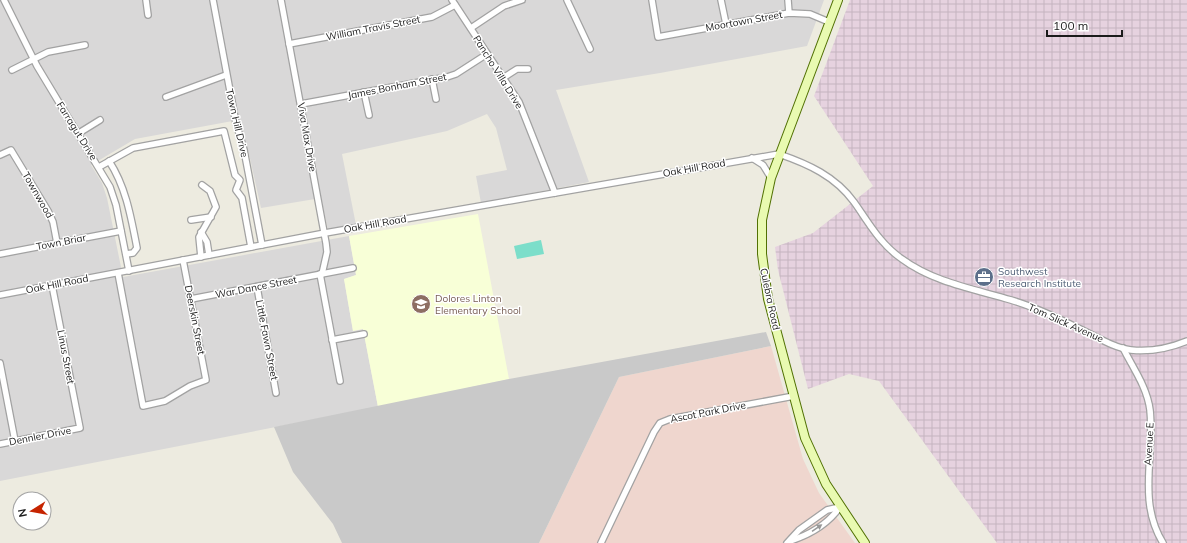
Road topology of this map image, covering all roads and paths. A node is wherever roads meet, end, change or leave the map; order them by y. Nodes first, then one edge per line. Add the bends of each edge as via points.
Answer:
1 (4, 0) edge
2 (146, 0) edge
3 (213, 0) edge
4 (281, 0) edge
5 (522, 0) edge
6 (567, 0) edge
7 (652, 0) edge
8 (721, 0) edge
9 (788, 0) edge
10 (838, 0) edge
11 (454, 2) edge
12 (789, 13) junction
13 (148, 15) dead end
14 (830, 22) junction
15 (726, 24) junction
16 (470, 28) junction
17 (289, 44) junction
18 (85, 45) dead end
19 (590, 49) dead end
20 (487, 54) junction
21 (34, 58) junction
22 (528, 69) dead end
23 (12, 70) dead end
24 (226, 75) junction
25 (503, 78) junction
26 (432, 79) junction
27 (364, 92) junction
28 (166, 97) dead end
29 (436, 99) dead end
30 (301, 104) junction
31 (369, 115) dead end
32 (100, 120) dead end
33 (79, 133) junction
34 (779, 154) junction
35 (0, 155) edge
36 (752, 158) junction
37 (109, 161) junction
38 (99, 167) junction
39 (771, 178) junction
40 (202, 185) dead end
41 (555, 193) junction
42 (211, 216) junction
43 (191, 220) dead end
44 (121, 231) junction
45 (201, 232) junction
46 (325, 233) junction
47 (57, 243) junction
48 (262, 245) junction
49 (251, 247) junction
50 (0, 254) edge
51 (126, 254) junction
52 (209, 255) junction
53 (201, 257) junction
54 (183, 260) junction
55 (353, 268) dead end
56 (129, 271) junction
57 (118, 273) junction
58 (321, 274) junction
59 (52, 285) junction
60 (257, 287) junction
61 (0, 295) edge
62 (191, 299) junction
63 (364, 334) dead end
64 (332, 340) junction
65 (1187, 341) edge
66 (1123, 348) junction
67 (0, 363) edge
68 (1, 374) edge
69 (340, 382) dead end
70 (276, 393) dead end
71 (794, 396) junction
72 (80, 428) joint
73 (15, 440) junction
74 (0, 444) edge
75 (840, 507) junction
76 (788, 542) edge
77 (601, 543) edge
78 (865, 543) edge
79 (1163, 543) edge

1 - 21 street, Farragut Drive
2 - 13 street
3 - 24 street, Town Hill Drive
4 - 17 street, Viva Max Drive
5 - 16 street via 504,6
6 - 19 street
7 - 15 street, Moortown Street via 658,37
8 - 15 street
9 - 12 street
10 - 14 main road, Culebra Road
11 - 16 street, Pancho Villa Drive
11 - 17 street, William Travis Street via 432,17
12 - 14 street, Moortown Street via 810,14
12 - 15 street, Moortown Street
14 - 34 main road, Culebra Road
16 - 20 street, Pancho Villa Drive
17 - 30 street, Viva Max Drive
18 - 21 street via 48,52
20 - 25 street, Pancho Villa Drive
20 - 26 street, James Bonham Street via 456,74
21 - 23 street
21 - 33 street, Farragut Drive
22 - 25 street via 517,69
24 - 28 street
24 - 48 street, Town Hill Drive via 244,150
25 - 41 street, Pancho Villa Drive via 521,107
26 - 27 street, James Bonham Street
26 - 29 street
27 - 30 street, James Bonham Street
27 - 31 street
30 - 46 street, Viva Max Drive
32 - 33 street
33 - 38 street, Farragut Drive
34 - 36 street, Oak Hill Road
34 - 39 main road, Culebra Road
34 - 66 street, Tom Slick Avenue via 831,178 854,201 879,239 900,259 917,270 1042,310
35 - 47 street, Townwood via 11,150 48,211
36 - 39 street via 763,165
36 - 41 street, Oak Hill Road
37 - 38 street
37 - 49 street via 133,148 224,132 235,175 240,180 236,190 242,198
37 - 51 street via 127,200 137,248 133,253
38 - 44 street, Farragut Drive via 110,187
39 - 71 main road, Culebra Road via 762,220 763,270 768,299
40 - 42 street via 214,197 216,207
41 - 46 street, Oak Hill Road
42 - 43 street
42 - 45 street
44 - 47 street, Town Briar
44 - 51 street, Farragut Drive
45 - 52 street
45 - 53 street
46 - 48 street, Oak Hill Road
46 - 58 street, Viva Max Drive via 327,252
47 - 50 street, Town Briar
48 - 49 street, Oak Hill Road
49 - 52 street, Oak Hill Road
51 - 56 street, Farragut Drive
52 - 53 street, Oak Hill Road
53 - 54 street, Oak Hill Road
54 - 56 street, Oak Hill Road
54 - 62 street, Deerskin Street
55 - 58 street, War Dance Street
56 - 57 street, Oak Hill Road
57 - 59 street, Oak Hill Road
57 - 62 street, Deerskin Street via 143,406 165,401 206,380
58 - 60 street, War Dance Street
58 - 64 street, Viva Max Drive
59 - 61 street, Oak Hill Road
59 - 72 street, Linus Street
60 - 62 street, War Dance Street
60 - 70 street, Little Fawn Street
63 - 64 street
64 - 69 street, Viva Max Drive
65 - 66 street, Tom Slick Avenue via 1160,349
66 - 79 street, Avenue E via 1148,399 1149,506 1155,530
67 - 68 street
68 - 73 street
71 - 75 main road, Culebra Road via 805,438 826,484
71 - 77 street, Ascot Park Drive via 660,423
72 - 73 street, Dennler Drive
73 - 74 street, Dennler Drive
75 - 76 street via 827,510 799,530
76 -> 75 street via 804,537 832,518
75 - 78 main road, Culebra Road

